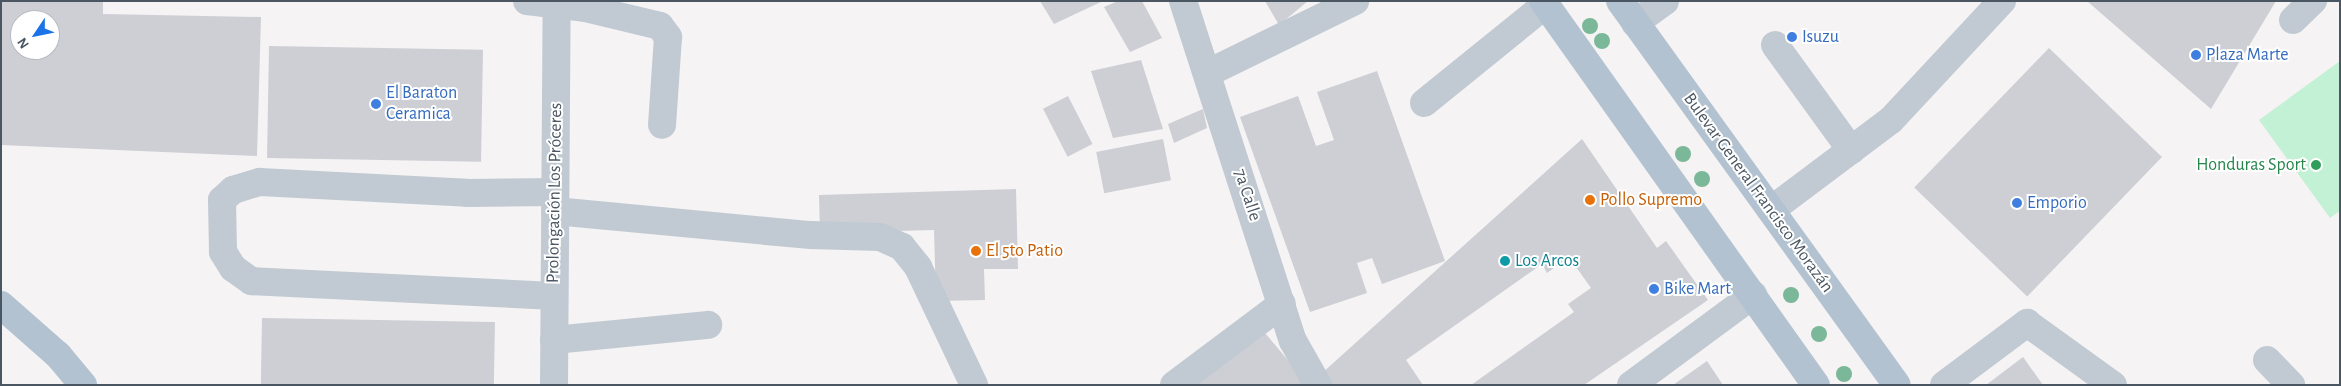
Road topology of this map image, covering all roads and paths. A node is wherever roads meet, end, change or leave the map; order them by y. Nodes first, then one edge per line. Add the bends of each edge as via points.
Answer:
1 (527, 1) edge
2 (1183, 1) edge
3 (1355, 1) edge
4 (1665, 1) edge
5 (2002, 1) edge
6 (2312, 1) edge
7 (557, 2) edge
8 (1544, 3) edge
9 (1627, 12) edge
10 (2293, 20) dead end
11 (1775, 45) dead end
12 (1208, 73) junction
13 (1424, 103) dead end
14 (662, 125) dead end
15 (1851, 150) junction
16 (555, 201) junction
17 (1770, 210) junction
18 (1753, 295) junction
19 (554, 296) junction
20 (1, 304) edge
21 (1282, 304) junction
22 (708, 325) dead end
23 (554, 340) junction
24 (2267, 360) dead end
25 (83, 385) edge
26 (554, 385) edge
27 (974, 385) edge
28 (1174, 385) edge
29 (1318, 385) edge
30 (1631, 385) edge
31 (1816, 385) edge
32 (1897, 385) edge
33 (1944, 385) edge
34 (2113, 385) edge
35 (2291, 385) edge

1 - 7 street
2 - 12 street, 7a Calle
3 - 12 street
4 - 9 street
5 - 15 street via 1891,120
6 - 10 street
7 - 14 street via 660,26 668,37
7 - 16 street, Prolongación Los Próceres
8 - 13 street
8 - 18 main road
9 - 17 main road, Bulevar General Francisco Morazán
11 - 15 street
12 - 21 street, 7a Calle
15 - 17 street
16 - 19 street, Prolongación Los Próceres
16 - 19 street via 467,192 260,182 233,190 222,200 222,252 232,268 251,281
16 - 27 street via 802,234 880,236 902,247 918,267
17 - 32 main road, Bulevar General Francisco Morazán
18 - 30 street
18 - 31 main road
19 - 23 street, Prolongación Los Próceres
20 - 25 main road via 58,355
21 - 28 street
21 - 29 street, 7a Calle via 1293,341
22 - 23 street
23 - 26 street, Prolongación Los Próceres
24 - 35 street
33 - 34 street via 2028,323

